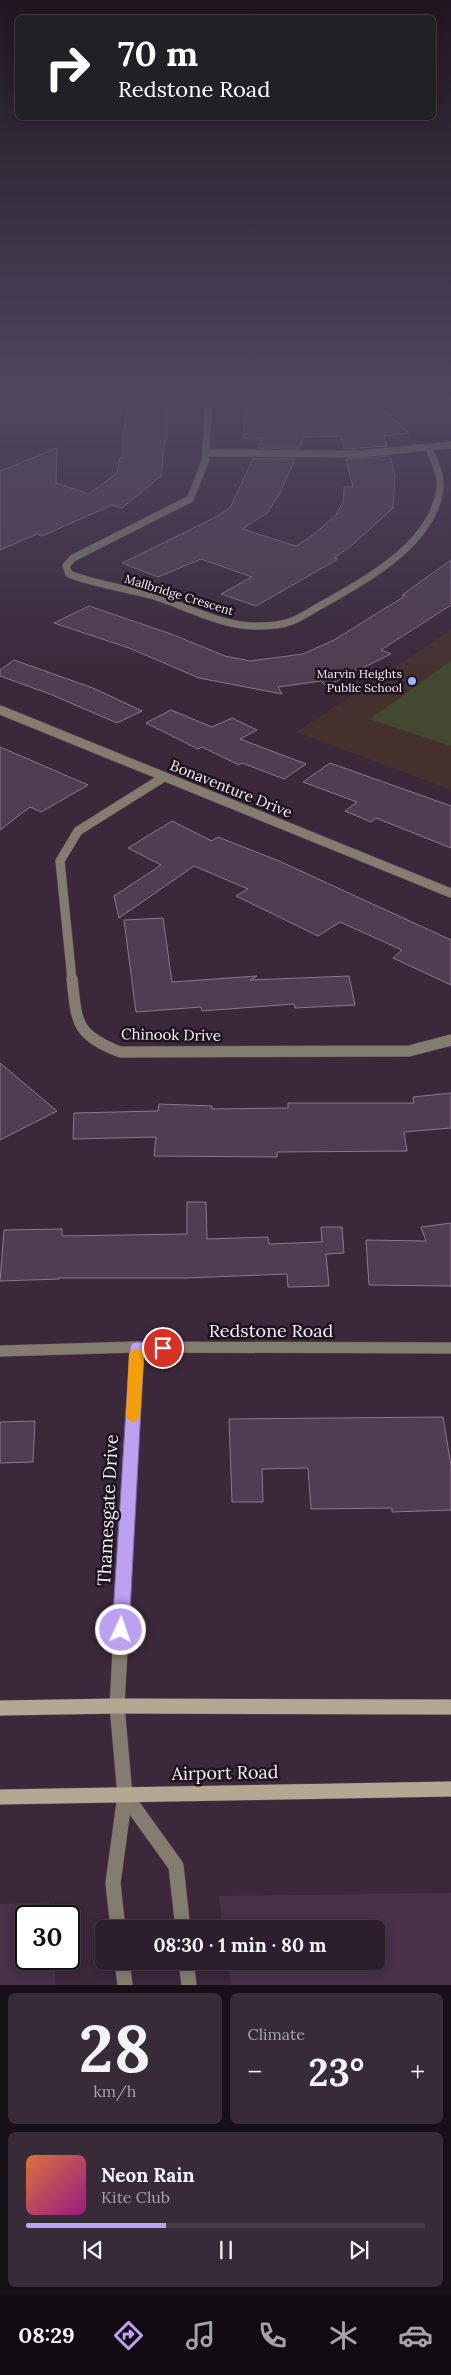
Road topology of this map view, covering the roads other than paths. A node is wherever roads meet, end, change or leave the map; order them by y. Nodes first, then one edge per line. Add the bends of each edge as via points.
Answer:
1 (195, 490) edge
2 (440, 490) edge
3 (0, 710) edge
4 (164, 777) junction
5 (451, 894) edge
6 (451, 1040) edge
7 (137, 1347) junction
8 (451, 1348) edge
9 (0, 1351) edge
10 (117, 1706) junction
11 (451, 1706) edge
12 (0, 1708) edge
13 (451, 1789) edge
14 (125, 1795) junction
15 (0, 1797) edge
16 (117, 1920) edge
17 (182, 1920) edge
18 (123, 1970) edge
19 (187, 1970) edge
20 (124, 1985) edge
21 (189, 1985) edge

1 - 2 street, Mallbridge Crescent via 190,498 73,558 66,566 69,574 152,596 236,625 255,628 284,624 386,565 413,542 434,508
3 - 4 street, Bonaventure Drive
4 - 5 street, Bonaventure Drive
4 - 6 street, Chinook Drive via 78,831 60,861 76,1018 84,1033 120,1052 409,1050
7 - 8 street, Redstone Road
7 - 9 street, Redstone Road
7 - 10 street, Thamesgate Drive
10 - 11 main road
10 - 12 main road
10 - 14 street, Thamesgate Drive
13 - 14 main road, Airport Road
14 - 15 main road, Airport Road
14 - 16 street, Thamesgate Drive via 113,1883
14 - 17 street via 176,1866
18 - 20 street
19 - 21 street

